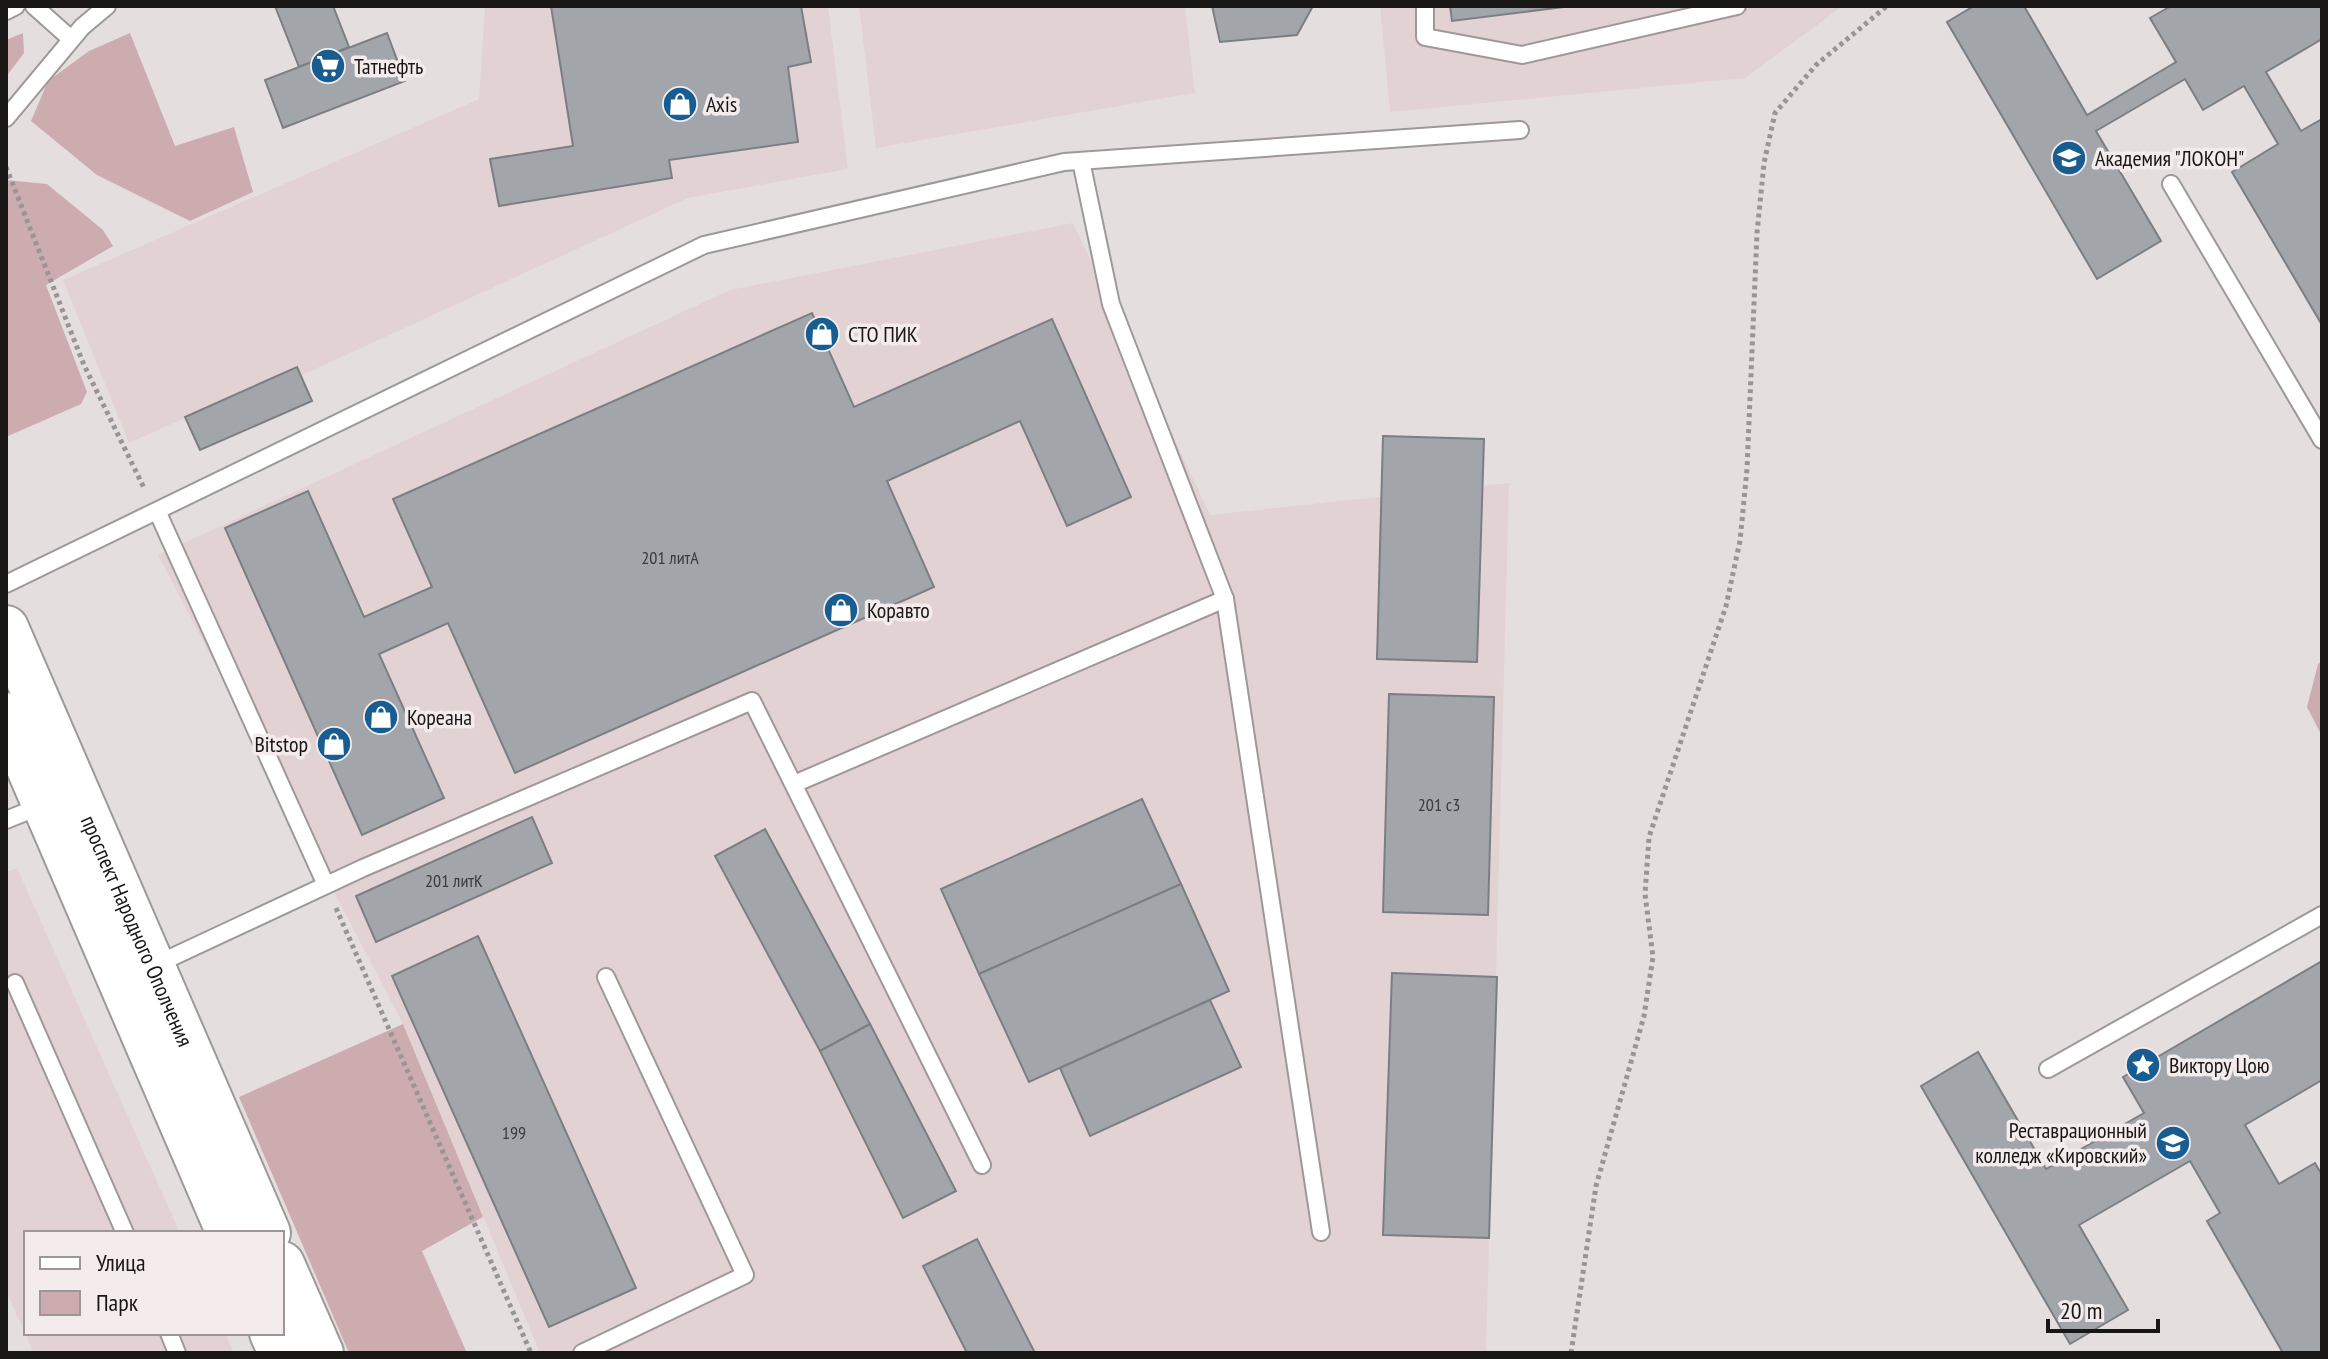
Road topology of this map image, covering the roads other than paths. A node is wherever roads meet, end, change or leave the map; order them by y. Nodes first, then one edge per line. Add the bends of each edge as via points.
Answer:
1 (16, 6) edge
2 (34, 6) edge
3 (107, 6) edge
4 (1425, 6) edge
5 (1737, 6) edge
6 (6, 11) edge
7 (71, 39) junction
8 (6, 118) edge
9 (1520, 130) dead end
10 (1081, 161) junction
11 (2171, 184) dead end
12 (2322, 440) edge
13 (158, 513) junction
14 (6, 584) edge
15 (1225, 599) junction
16 (6, 628) edge
17 (6, 715) edge
18 (794, 784) junction
19 (25, 812) edge
20 (326, 885) junction
21 (2322, 915) edge
22 (152, 967) junction
23 (606, 977) dead end
24 (15, 983) dead end
25 (2048, 1069) dead end
26 (982, 1165) dead end
27 (124, 1231) edge
28 (228, 1231) edge
29 (267, 1231) edge
30 (1321, 1232) dead end
31 (284, 1269) edge
32 (321, 1353) edge
33 (582, 1353) edge

1 - 6 lane
2 - 7 lane
3 - 7 lane
4 - 5 lane via 1425,37 1522,55
7 - 8 lane
9 - 10 lane
10 - 13 lane via 704,245
10 - 15 lane via 1111,304
11 - 12 lane
13 - 14 lane
13 - 20 lane
15 - 18 lane
15 - 30 lane
16 - 22 main road, проспект Народного Ополчения
17 - 19 main road, проспект Народного Ополчения
18 - 20 lane via 752,701
18 - 26 lane
19 - 28 main road, проспект Народного Ополчения
20 - 22 lane
21 - 25 lane
22 - 29 main road, проспект Народного Ополчения
23 - 33 lane via 745,1275
24 - 27 lane
31 - 32 main road

